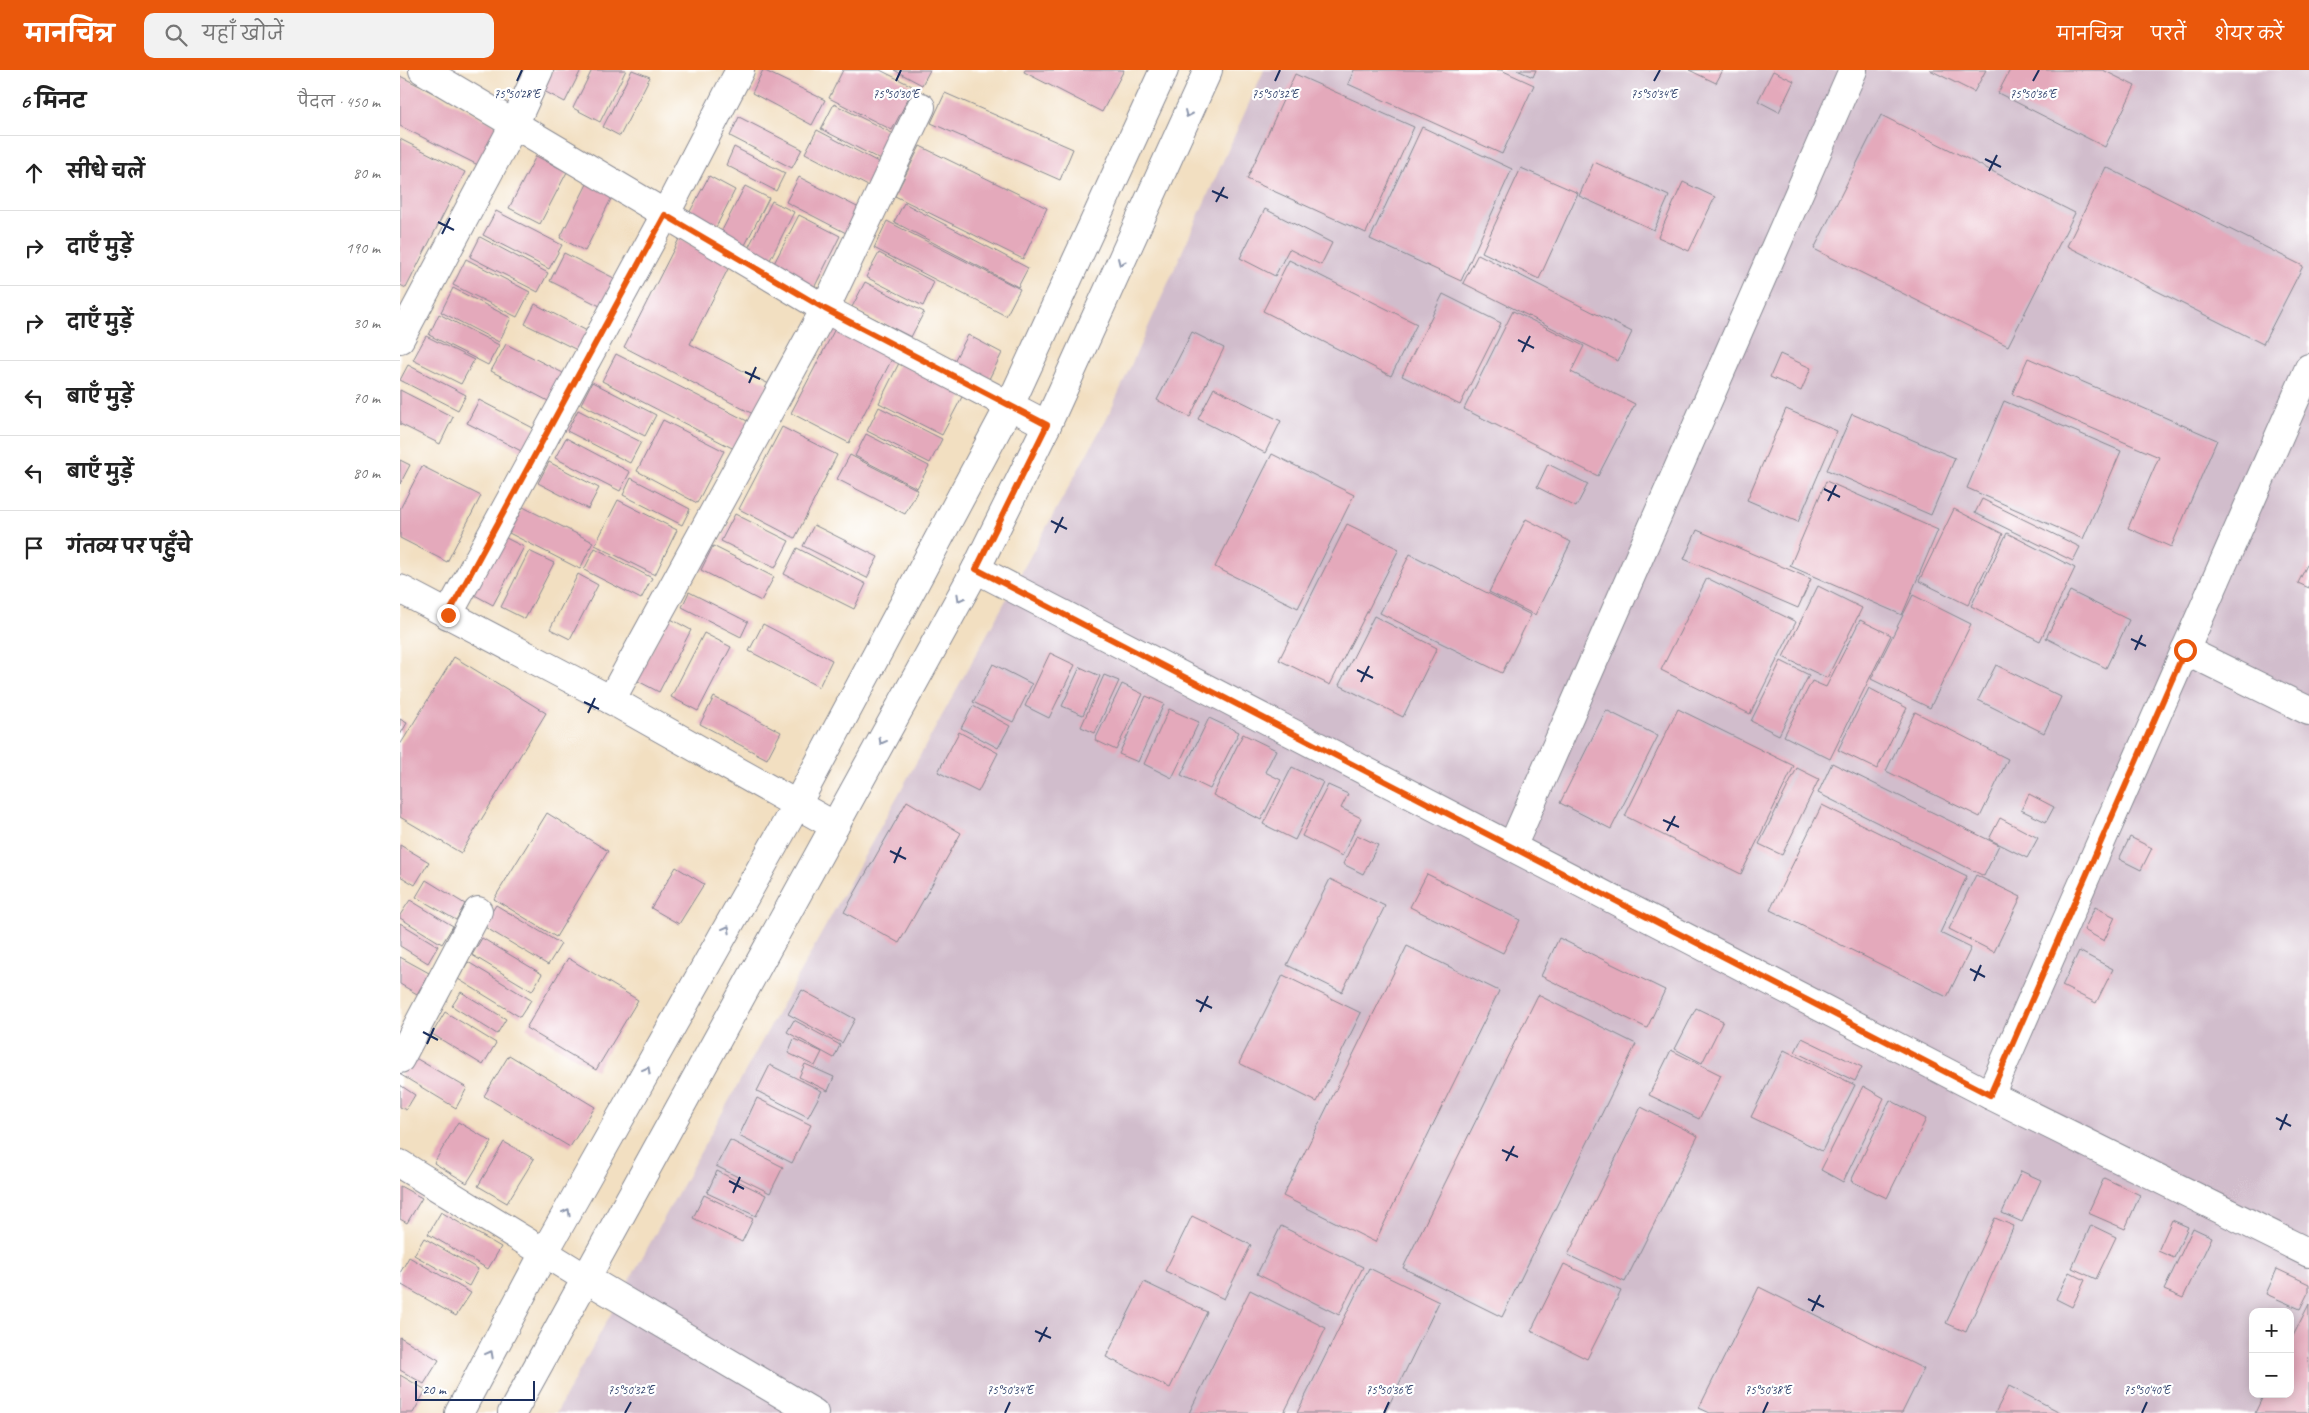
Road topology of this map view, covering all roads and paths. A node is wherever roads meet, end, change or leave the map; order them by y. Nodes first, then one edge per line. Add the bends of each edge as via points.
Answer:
1 (423, 70) edge
2 (538, 70) edge
3 (740, 70) edge
4 (1164, 70) edge
5 (1208, 70) edge
6 (1853, 70) edge
7 (921, 107) dead end
8 (515, 123) junction
9 (665, 215) junction
10 (825, 309) junction
11 (400, 339) edge
12 (2309, 368) edge
13 (1010, 405) junction
14 (1047, 425) junction
15 (976, 569) junction
16 (400, 589) edge
17 (448, 615) junction
18 (2185, 650) junction
19 (611, 700) junction
20 (2309, 711) edge
21 (796, 806) junction
22 (835, 826) junction
23 (1512, 847) junction
24 (478, 911) dead end
25 (400, 1059) edge
26 (1990, 1095) junction
27 (400, 1164) edge
28 (544, 1253) junction
29 (2309, 1253) edge
30 (587, 1279) junction
31 (459, 1413) edge
32 (512, 1413) edge
33 (814, 1413) edge

1 - 8 street
2 - 8 street
3 - 9 street
4 - 13 street
5 -> 14 street
6 - 23 street
7 - 10 street
8 - 9 street
8 - 11 street
9 - 10 street
9 - 17 street
10 - 13 street
10 - 19 street
12 - 18 street
13 - 14 street
13 - 21 street
14 - 15 street
15 -> 22 street
15 - 23 street
16 - 17 street
17 - 19 street
18 - 20 street
18 - 26 street
19 - 21 street
21 - 22 street
28 -> 21 street
22 - 30 street
23 - 26 street
24 - 25 street
26 - 29 street
27 - 28 street
28 - 30 street
31 -> 28 street
30 - 32 street
30 - 33 street

